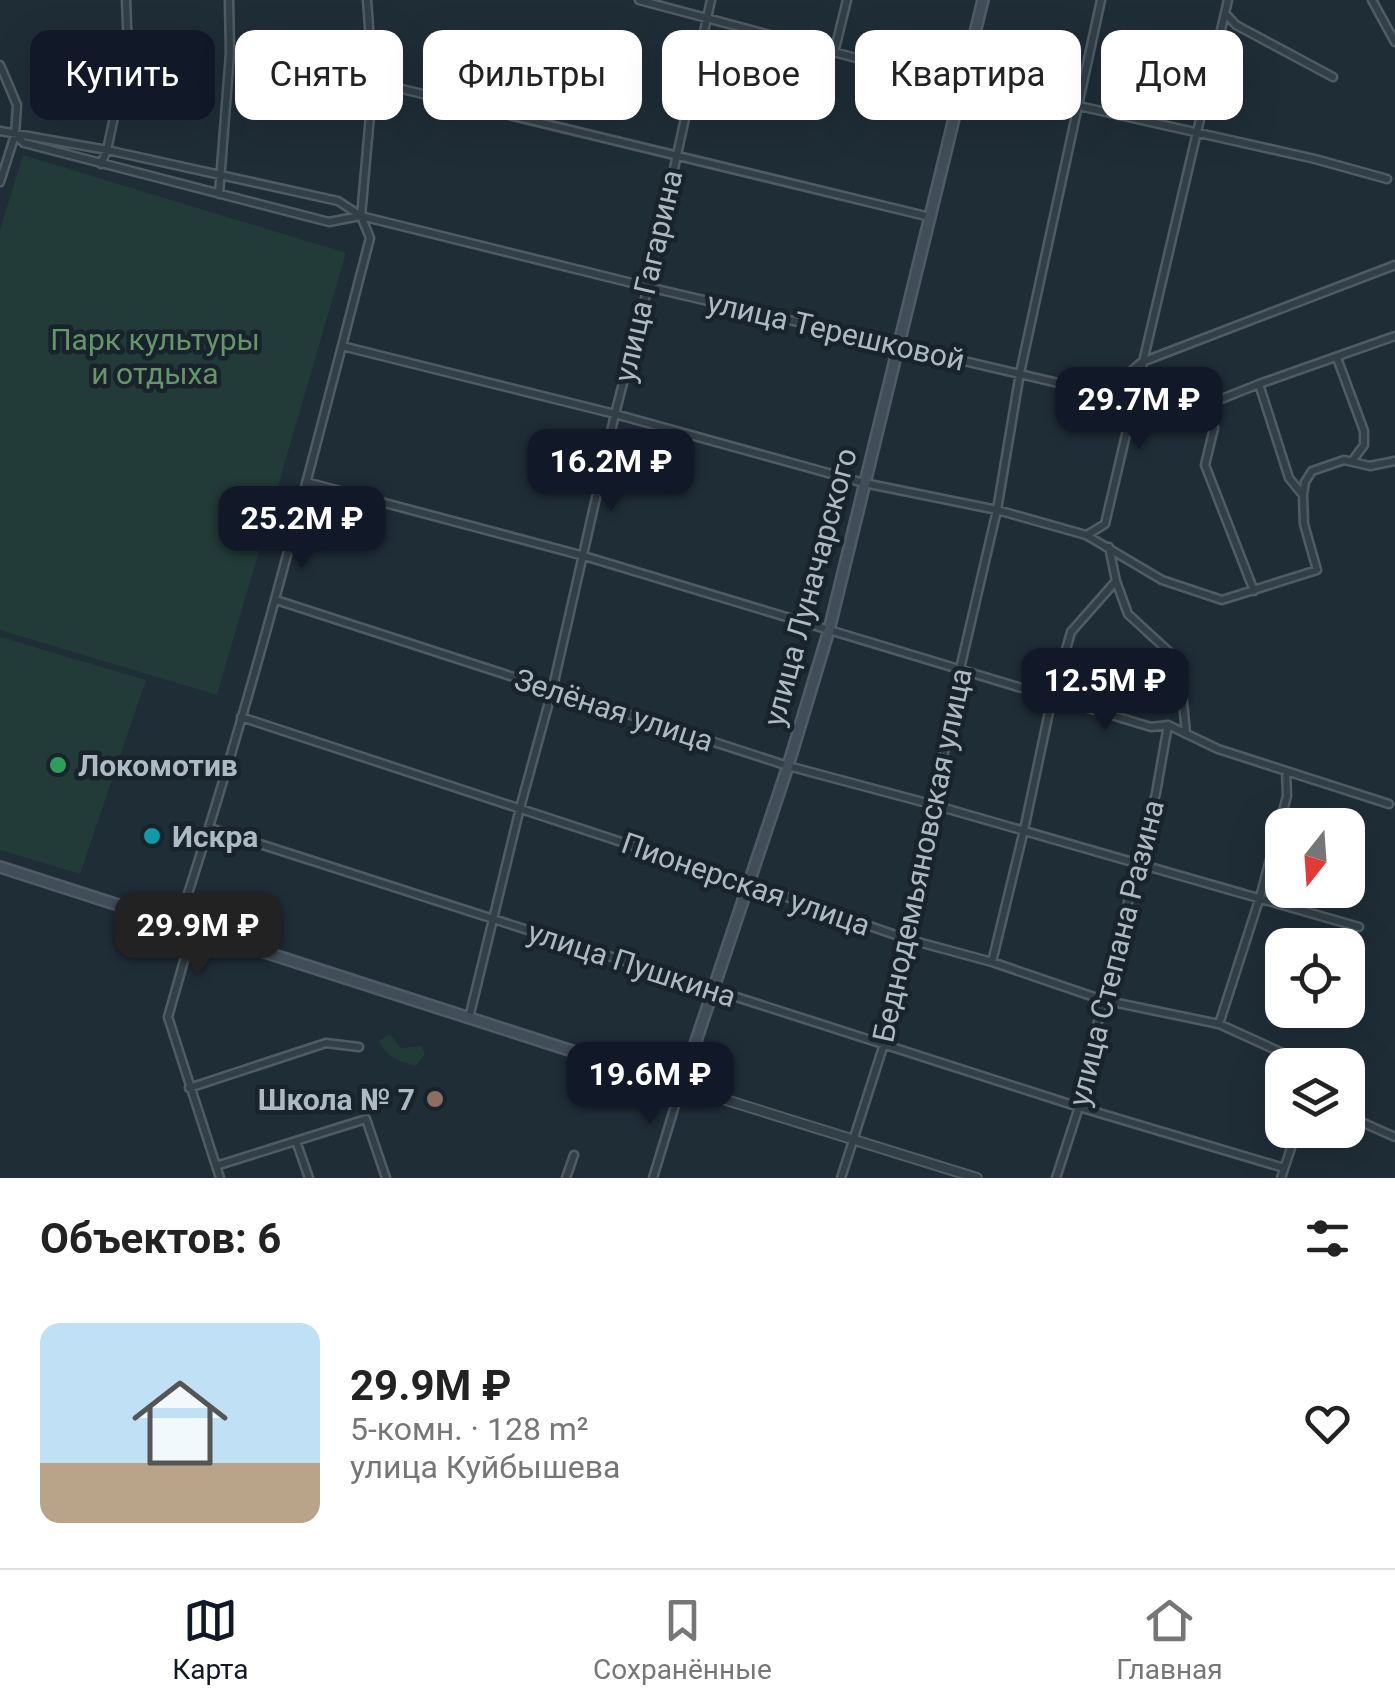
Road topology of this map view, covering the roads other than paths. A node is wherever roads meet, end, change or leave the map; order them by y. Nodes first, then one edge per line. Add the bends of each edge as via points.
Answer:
1 (126, 0) edge
2 (229, 0) edge
3 (367, 0) edge
4 (639, 0) edge
5 (711, 0) edge
6 (847, 0) edge
7 (983, 0) edge
8 (1100, 0) edge
9 (1228, 0) edge
10 (1372, 0) edge
11 (1224, 12) junction
12 (707, 18) junction
13 (369, 30) edge
14 (752, 30) edge
15 (976, 30) edge
16 (1395, 42) edge
17 (835, 48) edge
18 (0, 65) edge
19 (1334, 77) dead end
20 (403, 89) edge
21 (1081, 96) edge
22 (1081, 106) edge
23 (370, 120) edge
24 (954, 120) edge
25 (1076, 120) edge
26 (0, 131) edge
27 (1197, 132) junction
28 (15, 135) junction
29 (107, 150) junction
30 (676, 156) junction
31 (102, 164) junction
32 (221, 176) junction
33 (1387, 179) dead end
34 (0, 182) edge
35 (218, 194) junction
36 (361, 216) junction
37 (930, 217) junction
38 (1395, 265) edge
39 (648, 287) junction
40 (1395, 336) edge
41 (342, 346) junction
42 (898, 346) junction
43 (1337, 358) junction
44 (1142, 362) junction
45 (1020, 372) junction
46 (1259, 384) junction
47 (1093, 392) junction
48 (1132, 401) junction
49 (615, 414) junction
50 (1195, 415) junction
51 (1353, 460) junction
52 (1395, 462) edge
53 (306, 482) junction
54 (864, 483) junction
55 (1302, 494) junction
56 (996, 510) junction
57 (1086, 535) junction
58 (1109, 547) junction
59 (584, 556) junction
60 (1116, 581) junction
61 (1254, 592) junction
62 (276, 600) junction
63 (830, 630) junction
64 (960, 670) junction
65 (552, 691) junction
66 (1052, 698) junction
67 (241, 717) junction
68 (1168, 725) junction
69 (1186, 734) junction
70 (788, 766) junction
71 (1286, 770) junction
72 (1389, 804) dead end
73 (934, 805) junction
74 (520, 808) junction
75 (210, 828) junction
76 (1024, 830) junction
77 (1138, 863) junction
78 (0, 867) edge
79 (749, 884) junction
80 (1260, 897) junction
81 (493, 920) junction
82 (178, 924) junction
83 (1359, 926) dead end
84 (194, 928) junction
85 (906, 938) junction
86 (992, 962) junction
87 (712, 990) junction
88 (1103, 1000) junction
89 (469, 1018) junction
90 (1220, 1024) junction
91 (884, 1044) junction
92 (359, 1046) dead end
93 (1272, 1048) edge
94 (681, 1086) junction
95 (189, 1088) junction
96 (1079, 1107) junction
97 (1365, 1124) edge
98 (1395, 1137) edge
99 (854, 1139) junction
100 (296, 1141) junction
101 (1291, 1148) edge
102 (574, 1155) dead end
103 (216, 1166) junction
104 (1284, 1168) junction
105 (220, 1178) edge
106 (309, 1178) edge
107 (386, 1178) edge
108 (566, 1178) edge
109 (653, 1178) edge
110 (842, 1178) edge
111 (977, 1178) edge
112 (1056, 1178) edge
113 (1281, 1178) edge

1 - 29 street via 128,51
2 - 32 street
3 - 13 street
4 - 12 street
5 - 12 street, улица Гагарина
6 - 17 street
7 - 15 main road, улица Луначарского
8 - 21 street, Беднодемьяновская улица
9 - 11 street
10 - 16 street
11 - 19 street via 1236,25
11 - 27 street
12 - 14 street
12 - 30 street, улица Гагарина
18 - 28 street via 17,105
20 - 30 street
22 - 27 street
23 - 36 street
24 - 37 main road, улица Луначарского
25 - 45 street, Беднодемьяновская улица
26 - 28 street, улица Терешковой
27 - 33 street
27 - 44 street
28 - 29 street, улица Терешковой
28 - 31 street, улица Терешковой
28 - 34 street
29 - 31 street
29 - 32 street, улица Терешковой
30 - 37 street
30 - 39 street, улица Гагарина
31 - 35 street, улица Терешковой
32 - 35 street
32 - 36 street, улица Терешковой via 338,200
35 - 36 street, улица Терешковой via 329,222
36 - 39 street, улица Терешковой
36 - 41 street via 370,238
37 - 42 main road, улица Луначарского
38 - 44 street
39 - 42 street, улица Терешковой
39 - 49 street, улица Гагарина
40 - 43 street
41 - 49 street
41 - 53 street
42 - 45 street, улица Терешковой
42 - 54 main road, улица Луначарского
43 - 46 street
43 - 51 street via 1364,431
44 - 47 street
44 - 48 street
45 - 47 street, улица Терешковой
45 - 56 street, Беднодемьяновская улица
46 - 50 street
46 - 55 street via 1289,478
47 - 48 street, улица Терешковой
48 - 50 street, улица Терешковой
48 - 57 street via 1105,524
49 - 54 street
49 - 59 street, улица Гагарина
50 - 61 street via 1214,428 1205,466
51 - 52 street via 1370,466
51 - 55 street via 1312,471
53 - 59 street
53 - 62 street
54 - 56 street
54 - 63 main road, улица Луначарского
55 - 61 street via 1318,570
56 - 57 street
56 - 64 street, Беднодемьяновская улица
57 - 58 street
58 - 60 street
58 - 61 street via 1162,580 1222,600
59 - 63 street
59 - 65 street, улица Гагарина
60 - 66 street via 1071,632
60 - 69 street via 1128,614 1179,661
62 - 65 street, Зелёная улица
62 - 67 street
63 - 64 street
63 - 70 main road, улица Луначарского
64 - 66 street
64 - 73 street, Беднодемьяновская улица
65 - 70 street, Зелёная улица
65 - 74 street, улица Гагарина
66 - 68 street via 1150,727
66 - 76 street
67 - 74 street, Пионерская улица
67 - 75 street
68 - 69 street
68 - 77 street, улица Степана Разина
69 - 71 street
70 - 73 street, Зелёная улица
70 - 79 main road, улица Луначарского
71 - 72 street
71 - 80 street via 1287,796
73 - 76 street, Зелёная улица
73 - 85 street, Беднодемьяновская улица
74 - 79 street, Пионерская улица
74 - 81 street, улица Гагарина
75 - 81 street, улица Пушкина
75 - 82 street
76 - 77 street, Зелёная улица
76 - 86 street
77 - 80 street, Зелёная улица
77 - 88 street, улица Степана Разина
78 - 82 main road
79 - 85 street, Пионерская улица
79 - 87 main road, улица Луначарского
80 - 83 street, Зелёная улица
80 - 90 street
81 - 87 street, улица Пушкина
81 - 89 street, улица Гагарина
82 - 84 main road
84 - 89 main road
84 - 95 street via 168,1017
85 - 86 street, Пионерская улица
85 - 91 street, Беднодемьяновская улица
86 - 88 street, Пионерская улица
87 - 91 street, улица Пушкина
87 - 94 main road, улица Луначарского
88 - 90 street, Пионерская улица
88 - 96 street, улица Степана Разина
89 - 94 main road
90 - 93 street, Пионерская улица
91 - 96 street, улица Пушкина
91 - 99 street, Беднодемьяновская улица
92 - 95 street via 326,1043
94 - 99 street
94 - 109 street, улица Луначарского
95 - 103 street
96 - 104 street, улица Пушкина
96 - 112 street, улица Степана Разина
97 - 98 street
99 - 110 street, Беднодемьяновская улица
99 - 111 street
100 - 103 street
100 - 106 street
100 - 107 street via 366,1120
101 - 104 street
102 - 108 street
103 - 105 street
104 - 113 street

